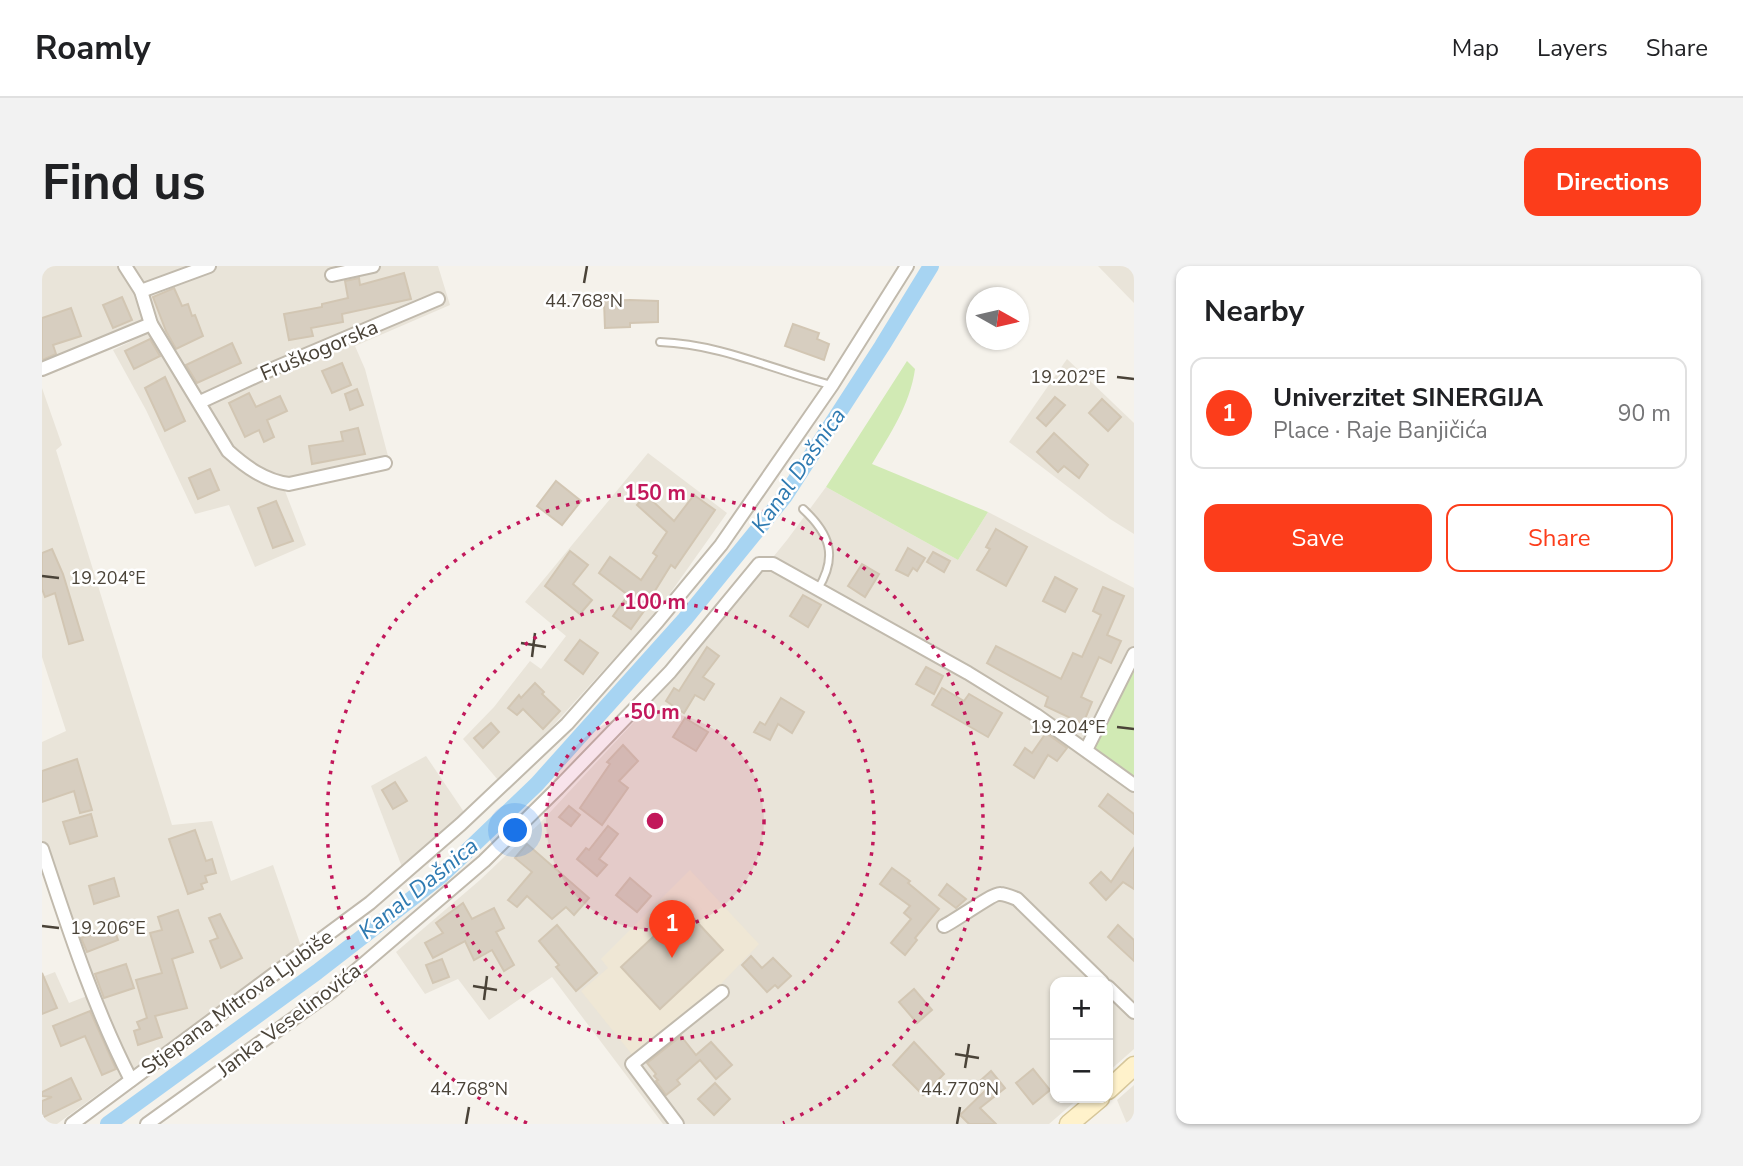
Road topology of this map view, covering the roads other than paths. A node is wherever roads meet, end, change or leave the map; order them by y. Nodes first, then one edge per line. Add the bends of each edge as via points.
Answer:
1 (125, 266) edge
2 (209, 266) edge
3 (373, 266) edge
4 (907, 266) edge
5 (332, 275) dead end
6 (141, 291) junction
7 (438, 299) dead end
8 (151, 324) junction
9 (660, 342) dead end
10 (42, 369) edge
11 (832, 385) junction
12 (200, 402) junction
13 (385, 463) dead end
14 (803, 509) dead end
15 (818, 589) junction
16 (1134, 654) edge
17 (1086, 750) junction
18 (1134, 785) edge
19 (42, 849) edge
20 (944, 926) dead end
21 (1097, 977) edge
22 (722, 992) dead end
23 (1113, 993) edge
24 (1134, 1012) edge
25 (1134, 1066) edge
26 (131, 1080) junction
27 (1113, 1085) edge
28 (1094, 1103) edge
29 (72, 1124) edge
30 (147, 1124) edge
31 (677, 1124) edge
32 (1069, 1124) edge

1 - 6 street
2 - 6 street
3 - 5 street
4 - 11 street, Stjepana Mitrova Ljubiše
6 - 8 street
7 - 12 street, Fruškogorska
8 - 10 street
8 - 12 street
9 - 11 lane via 719,349
11 - 26 street, Stjepana Mitrova Ljubiše via 721,545 567,724 370,903
12 - 13 street via 228,451 273,482 289,484
14 - 15 lane via 817,522 828,543 828,566
15 - 17 street, Janka Veselinovića via 928,650
15 - 30 street, Janka Veselinovića via 773,564 759,564 670,672 484,861 332,991
16 - 17 street
17 - 18 street, Janka Veselinovića
19 - 26 street via 100,1013
20 - 21 street via 999,893 1017,899
22 - 31 street via 632,1064
23 - 24 street
25 - 27 main road
26 - 29 street, Stjepana Mitrova Ljubiše
28 - 32 main road

